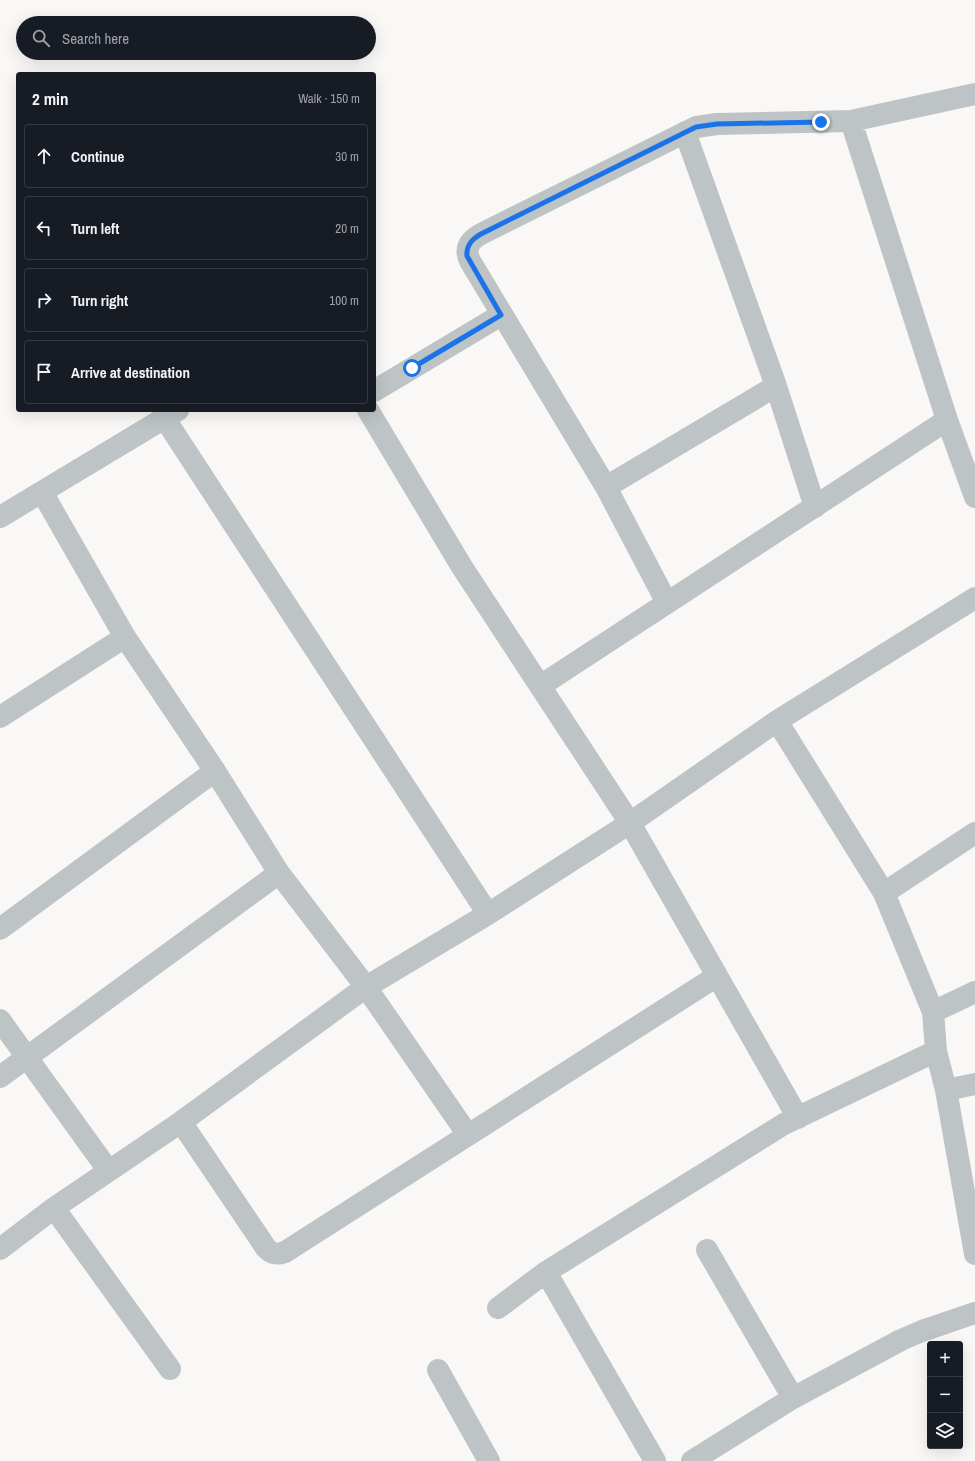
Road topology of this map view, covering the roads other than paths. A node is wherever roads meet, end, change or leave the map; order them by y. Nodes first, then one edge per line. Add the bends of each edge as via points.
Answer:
1 (975, 94) edge
2 (851, 122) junction
3 (685, 132) junction
4 (501, 315) junction
5 (776, 386) junction
6 (376, 390) edge
7 (369, 412) edge
8 (171, 414) edge
9 (947, 420) junction
10 (606, 487) junction
11 (42, 492) junction
12 (975, 498) edge
13 (815, 507) junction
14 (0, 517) edge
15 (975, 598) edge
16 (667, 603) junction
17 (125, 638) junction
18 (540, 686) junction
19 (0, 717) edge
20 (777, 721) junction
21 (215, 771) junction
22 (630, 823) junction
23 (975, 833) edge
24 (279, 873) junction
25 (884, 893) junction
26 (488, 914) junction
27 (0, 929) edge
28 (717, 976) junction
29 (366, 988) junction
30 (975, 992) edge
31 (934, 1012) junction
32 (0, 1020) edge
33 (936, 1051) junction
34 (27, 1058) junction
35 (0, 1078) edge
36 (975, 1084) edge
37 (946, 1090) junction
38 (798, 1118) junction
39 (181, 1122) junction
40 (468, 1135) junction
41 (108, 1170) junction
42 (54, 1208) junction
43 (0, 1249) edge
44 (707, 1250) dead end
45 (975, 1254) edge
46 (546, 1272) junction
47 (498, 1308) dead end
48 (975, 1313) edge
49 (170, 1369) dead end
50 (438, 1370) dead end
51 (794, 1398) junction
52 (489, 1461) edge
53 (654, 1461) edge
54 (692, 1461) edge

1 - 2 street
2 - 3 street via 708,124
2 - 9 street
3 - 4 street via 472,240 466,250 467,256
3 - 5 street
4 - 6 street
4 - 10 street
5 - 10 street
5 - 13 street
7 - 18 street via 462,567
8 - 11 street
8 - 26 street
9 - 12 street
9 - 13 street
10 - 16 street
11 - 14 street
11 - 17 street
13 - 16 street
15 - 20 street
16 - 18 street
17 - 19 street
17 - 21 street
18 - 22 street
20 - 22 street
20 - 25 street
21 - 24 street
21 - 27 street
22 - 26 street
22 - 28 street
23 - 25 street
24 - 29 street
24 - 34 street
25 - 31 street
26 - 29 street
28 - 38 street
28 - 40 street
29 - 39 street
29 - 40 street
30 - 31 street
31 - 33 street
32 - 34 street
33 - 37 street
33 - 38 street
34 - 35 street
34 - 41 street
36 - 37 street
37 - 45 street
38 - 46 street via 784,1124
39 - 40 street via 266,1248 276,1255 285,1252
39 - 41 street
41 - 42 street
42 - 43 street
42 - 49 street
44 - 51 street
46 - 47 street
46 - 53 street
48 - 51 street via 901,1340
50 - 52 street
51 - 54 street

